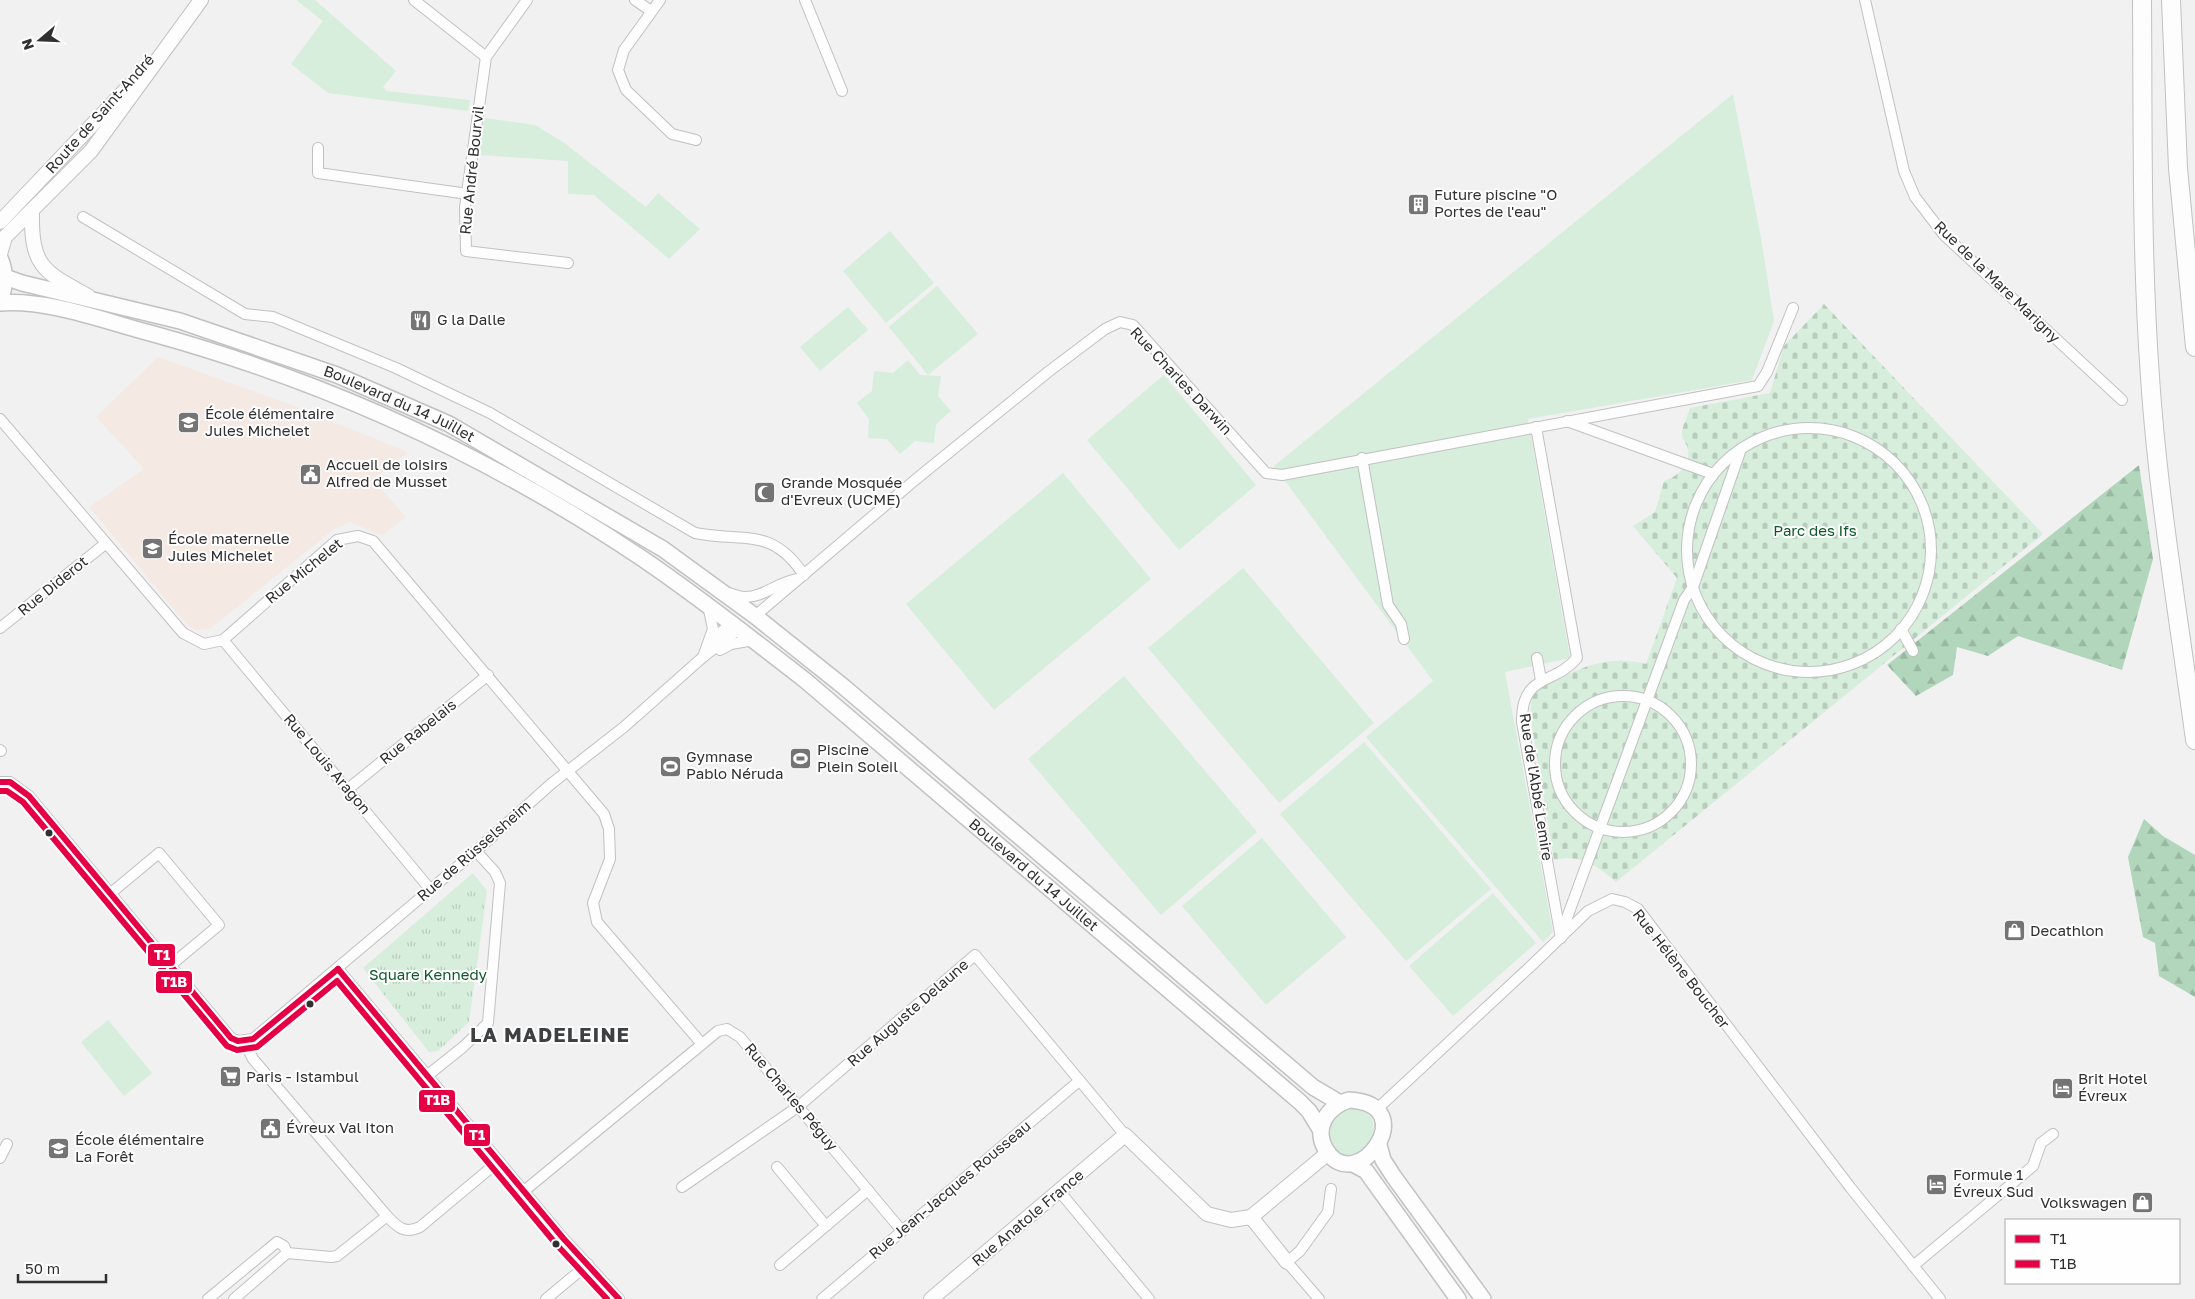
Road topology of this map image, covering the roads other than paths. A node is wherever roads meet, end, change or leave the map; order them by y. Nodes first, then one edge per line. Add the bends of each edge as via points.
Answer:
1 (193, 0) edge
2 (201, 0) edge
3 (414, 0) edge
4 (527, 0) edge
5 (635, 0) edge
6 (660, 0) edge
7 (805, 0) edge
8 (1865, 0) edge
9 (2142, 0) edge
10 (2171, 0) edge
11 (650, 11) junction
12 (486, 57) junction
13 (842, 91) dead end
14 (696, 140) dead end
15 (318, 148) dead end
16 (468, 194) junction
17 (32, 210) junction
18 (83, 217) dead end
19 (0, 222) edge
20 (0, 254) edge
21 (0, 258) edge
22 (568, 263) dead end
23 (5, 276) junction
24 (97, 301) junction
25 (0, 302) edge
26 (1793, 308) dead end
27 (2195, 347) edge
28 (2122, 400) dead end
29 (0, 419) edge
30 (1566, 421) junction
31 (1536, 427) junction
32 (1742, 448) junction
33 (1362, 458) junction
34 (1713, 474) junction
35 (105, 544) junction
36 (801, 577) junction
37 (1693, 587) junction
38 (722, 591) junction
39 (708, 605) junction
40 (755, 616) junction
41 (0, 628) edge
42 (740, 628) junction
43 (1902, 629) junction
44 (1404, 639) dead end
45 (223, 640) junction
46 (754, 640) junction
47 (707, 645) junction
48 (1913, 651) dead end
49 (702, 656) junction
50 (1538, 658) dead end
51 (488, 675) junction
52 (1541, 680) junction
53 (1647, 699) junction
54 (2195, 740) edge
55 (567, 771) junction
56 (0, 782) edge
57 (348, 789) junction
58 (1599, 828) junction
59 (476, 851) junction
60 (430, 889) junction
61 (111, 893) junction
62 (1561, 936) junction
63 (172, 965) junction
64 (338, 968) junction
65 (244, 1041) junction
66 (702, 1044) junction
67 (428, 1075) junction
68 (1079, 1081) junction
69 (1340, 1103) junction
70 (799, 1106) junction
71 (1376, 1110) junction
72 (1320, 1129) junction
73 (2053, 1134) dead end
74 (1125, 1135) junction
75 (7, 1144) dead end
76 (1379, 1145) junction
77 (1328, 1153) junction
78 (0, 1158) edge
79 (499, 1161) junction
80 (1354, 1164) junction
81 (777, 1167) dead end
82 (682, 1187) dead end
83 (868, 1190) junction
84 (1331, 1190) dead end
85 (524, 1191) junction
86 (1060, 1192) junction
87 (387, 1216) junction
88 (1250, 1217) junction
89 (826, 1226) junction
90 (902, 1231) junction
91 (287, 1254) junction
92 (1287, 1262) junction
93 (588, 1264) junction
94 (780, 1265) dead end
95 (1913, 1266) junction
96 (208, 1299) edge
97 (234, 1299) edge
98 (546, 1299) edge
99 (619, 1299) edge
100 (822, 1299) edge
101 (931, 1299) edge
102 (1149, 1299) edge
103 (1319, 1299) edge
104 (1458, 1299) edge
105 (1483, 1299) edge
106 (1940, 1299) edge

1 - 19 main road, Route de Saint-André via 133,81
2 - 17 main road, Route de Saint-André via 91,150
3 - 12 street
4 - 12 street, Rue André Bourvil
5 - 11 street
6 - 11 street
7 - 13 street
8 - 28 street, Rue de la Mare Marigny via 1902,162 1915,197 1944,235
9 - 54 highway via 2150,377
10 - 27 highway via 2178,168
11 - 14 street via 624,50 618,70 626,90 672,134
12 - 16 street, Rue André Bourvil
15 - 16 street via 318,173
16 - 22 street, Rue André Bourvil via 465,207 466,251
17 - 20 main road, Route de Saint-André via 5,237
17 - 24 main road via 33,241 43,268
18 - 36 street via 245,314 273,317 396,368 490,414 696,534 772,542 792,557
21 - 23 main road
23 - 24 main road, Boulevard du 14 Juillet
23 - 25 main road
24 - 38 main road, Boulevard du 14 Juillet via 180,321 328,372 449,424 608,515
25 - 39 main road, Boulevard du 14 Juillet via 29,303 184,342 266,370 387,418 532,491 624,547
26 - 30 street, Rue Charles Darwin via 1768,372 1758,386
29 - 35 street
30 - 31 street, Rue Charles Darwin
30 - 34 street
31 - 33 street, Rue Charles Darwin
31 - 52 street, Rue de l'Abbé Lemire via 1577,658 1571,666
32 - 34 street
32 - 37 street
32 - 43 street via 1773,433 1790,429 1825,429 1866,442 1900,469 1920,498 1931,549 1926,584
33 - 36 street, Rue Charles Darwin via 1282,475 1266,473 1133,325 1120,322 1105,329 1048,372
33 - 44 street via 1388,605 1401,624
34 - 37 street via 1702,491 1689,528 1687,548
35 - 41 street, Rue Diderot
35 - 45 street via 183,633 204,644
36 - 38 street via 744,597
36 - 40 street, Rue Charles Darwin
37 - 43 street via 1713,625 1728,641 1745,654 1785,669 1807,672 1849,665 1874,652
37 - 53 street via 1684,600
38 - 40 main road, Boulevard du 14 Juillet
39 - 42 main road, Boulevard du 14 Juillet
39 - 47 street, Rue de Rüsselsheim via 713,629
40 - 42 main road
40 - 69 main road, Boulevard du 14 Juillet via 874,713 1313,1087
42 - 46 main road, Boulevard du 14 Juillet
42 - 47 street, Rue de Rüsselsheim via 726,628
42 - 49 street, Rue de Rüsselsheim
43 - 48 street
45 - 51 street, Rue Michelet via 337,540 358,536 373,541
45 - 57 street, Rue Louis Aragon
46 - 49 street via 731,644
46 - 72 main road, Boulevard du 14 Juillet via 1300,1102
47 - 49 street, Rue de Rüsselsheim
49 - 55 street, Rue de Rüsselsheim via 631,721
50 - 52 street
51 - 55 street, Rue Michelet
51 - 57 street, Rue Rabelais
52 - 62 street, Rue de l'Abbé Lemire via 1525,698 1522,722
53 - 58 street
53 - 58 street via 1617,695 1588,704 1566,726 1559,739 1555,754 1558,785 1574,811
53 - 58 street via 1676,720 1686,735 1692,770 1687,788 1679,804 1652,826 1634,832
55 - 59 street, Rue de Rüsselsheim
55 - 66 street, Rue Michelet via 604,814 609,829 610,859 593,903 597,922
56 - 61 street via 10,782 29,796
57 - 60 street, Rue Louis Aragon
58 - 62 street
59 - 60 street, Rue de Rüsselsheim
59 - 67 street via 495,872 500,883 488,1023
60 - 64 street, Rue de Rüsselsheim
61 - 63 street
61 - 63 street via 159,853 219,925
62 - 71 street, Rue Hélène Boucher
62 - 95 street, Rue Hélène Boucher via 1588,911 1612,899 1638,909
63 - 65 street via 231,1038
64 - 65 street, Rue de Rüsselsheim via 252,1039
64 - 67 street
65 - 87 street via 250,1055
66 - 70 street, Rue Charles Péguy via 718,1031 735,1032
66 - 85 street, Rue Charles Péguy
67 - 79 street
68 - 70 street, Rue Auguste Delaune via 975,955
68 - 74 street, Rue Auguste Delaune
68 - 90 street, Rue Jean-Jacques Rousseau
69 - 71 main road via 1361,1100
69 - 72 main road via 1331,1109
70 - 82 street
70 - 83 street, Rue Charles Péguy
71 - 76 main road via 1384,1123
72 - 77 main road, Boulevard du 14 Juillet via 1321,1141
73 - 95 street via 2041,1143 2033,1166
74 - 86 main road, Rue Anatole France
74 - 88 main road via 1207,1214 1231,1220
75 - 78 street
76 - 80 main road via 1365,1159
76 - 105 main road via 1383,1160 1394,1178
77 - 80 main road
77 - 88 main road
79 - 85 street
79 - 87 street via 411,1232 404,1231
80 - 104 main road via 1366,1171
81 - 89 street
83 - 89 street
83 - 90 street, Rue Charles Péguy
84 - 92 street via 1328,1212 1300,1251
85 - 93 street
86 - 101 main road, Rue Anatole France
86 - 102 street
87 - 91 street via 337,1256
88 - 92 main road
89 - 94 street
90 - 100 street, Rue Jean-Jacques Rousseau
91 - 96 street via 284,1246 276,1242
91 - 97 street
92 - 103 street
93 - 98 street
93 - 99 street
95 - 106 street, Rue Hélène Boucher

